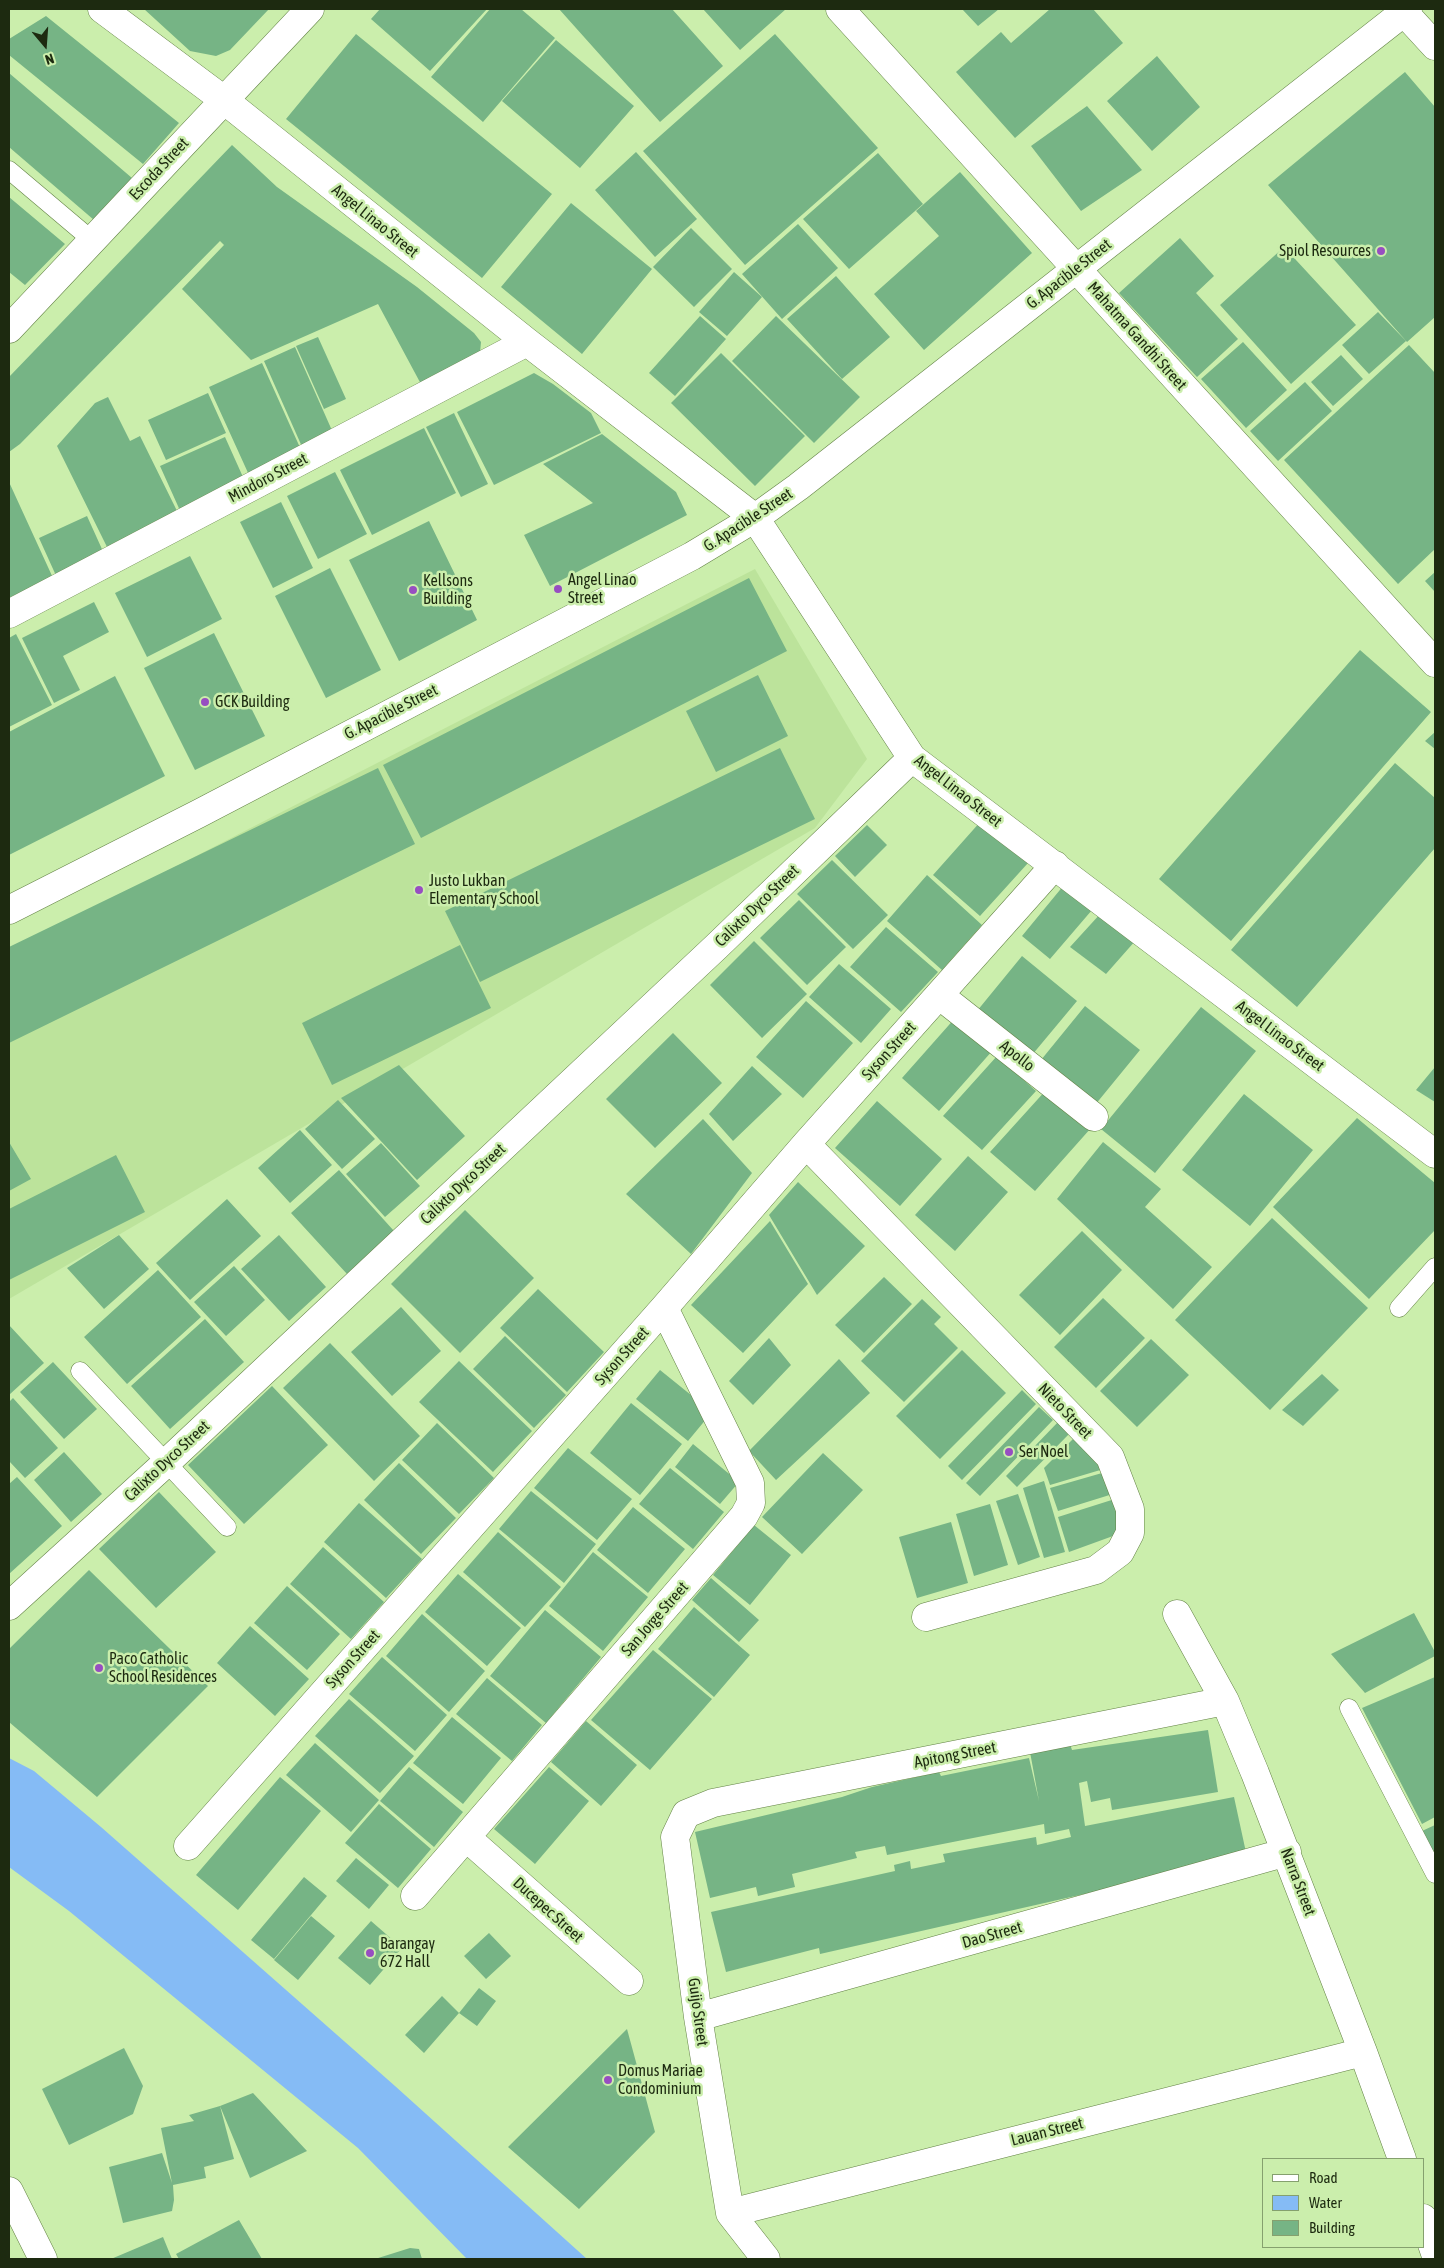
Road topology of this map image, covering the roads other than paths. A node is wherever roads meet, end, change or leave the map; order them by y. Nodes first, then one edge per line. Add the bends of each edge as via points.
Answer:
1 (102, 9) edge
2 (310, 9) edge
3 (840, 9) edge
4 (1405, 10) edge
5 (1435, 46) edge
6 (224, 100) junction
7 (9, 170) edge
8 (93, 240) junction
9 (1075, 269) junction
10 (9, 329) edge
11 (527, 342) junction
12 (754, 518) junction
13 (9, 614) edge
14 (1435, 663) edge
15 (912, 758) junction
16 (1055, 865) junction
17 (9, 910) edge
18 (939, 995) junction
19 (1094, 1117) dead end
20 (806, 1144) junction
21 (1435, 1154) edge
22 (1435, 1267) edge
23 (664, 1308) junction
24 (1399, 1308) dead end
25 (80, 1371) dead end
26 (166, 1463) junction
27 (227, 1528) dead end
28 (9, 1606) edge
29 (1177, 1614) dead end
30 (926, 1617) dead end
31 (1225, 1701) junction
32 (1349, 1708) dead end
33 (686, 1814) joint
34 (467, 1838) junction
35 (188, 1846) dead end
36 (1287, 1852) junction
37 (1435, 1874) edge
38 (415, 1896) dead end
39 (629, 1981) dead end
40 (698, 2017) junction
41 (1363, 2052) junction
42 (1402, 2158) edge
43 (9, 2191) edge
44 (730, 2213) junction
45 (1424, 2221) edge
46 (1435, 2253) edge
47 (42, 2259) edge
48 (766, 2259) edge

1 - 6 street, Angel Linao Street
2 - 6 street, Escoda Street
3 - 9 street, Mahatma Gandhi Street
4 - 5 street
4 - 9 street, G. Apacible Street
6 - 8 street, Escoda Street
6 - 11 street, Angel Linao Street
7 - 8 lane
8 - 10 street, Escoda Street
9 - 12 street, G. Apacible Street via 798,488
9 - 14 street, Mahatma Gandhi Street
11 - 12 street, Angel Linao Street
11 - 13 street, Mindoro Street
12 - 15 street, Angel Linao Street
12 - 17 street, G. Apacible Street via 692,556
15 - 16 street, Angel Linao Street
15 - 26 street, Calixto Dyco Street via 717,946
16 - 18 street, Syson Street
16 - 21 street, Angel Linao Street
18 - 19 street, Apollo
18 - 20 street, Syson Street
20 - 23 street, Syson Street
20 - 30 street, Nieto Street via 1110,1457 1130,1509 1130,1533 1120,1552 1096,1570
22 - 24 lane
23 - 34 street, San Jorge Street via 750,1483 751,1503 744,1516
23 - 35 street, Syson Street
25 - 26 lane
26 - 27 lane
26 - 28 street, Calixto Dyco Street
29 - 31 street, Narra Street
31 - 33 street, Apitong Street via 713,1803
31 - 36 street, Narra Street
32 - 37 lane
33 - 40 street, Guijo Street via 675,1837
34 - 38 street, San Jorge Street
34 - 39 street, Ducepec Street
36 - 40 street, Dao Street
36 - 41 street, Narra Street
40 - 44 street, Guijo Street
41 - 42 street, Narra Street
41 - 44 street, Lauan Street
43 - 47 street
44 - 48 street, Guijo Street
45 - 46 street

